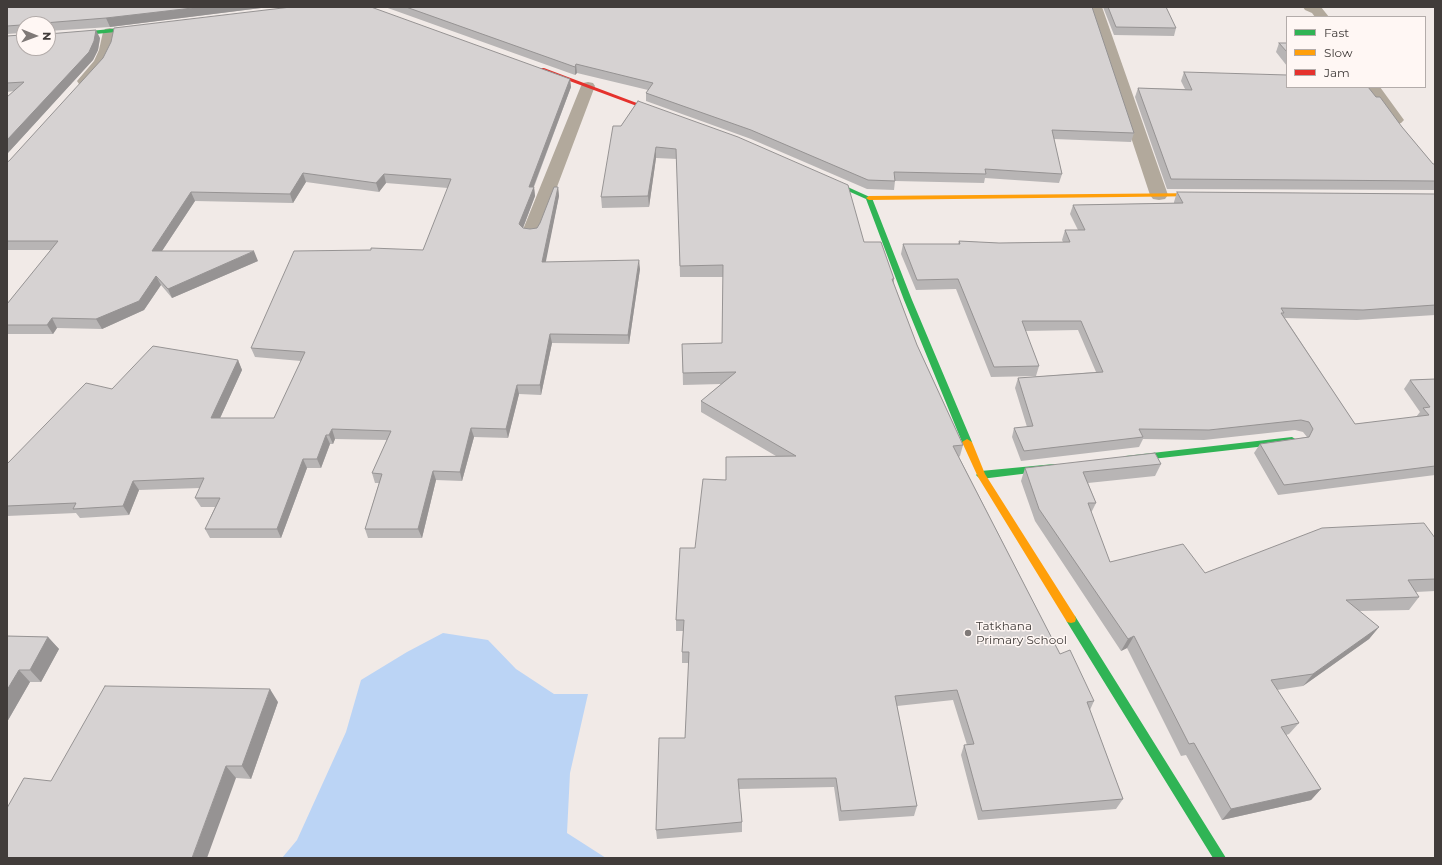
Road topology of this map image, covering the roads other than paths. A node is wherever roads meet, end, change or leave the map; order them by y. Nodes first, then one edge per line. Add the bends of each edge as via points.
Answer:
1 (1095, 7) edge
2 (1310, 7) edge
3 (1321, 16) edge
4 (149, 27) edge
5 (110, 32) junction
6 (56, 36) edge
7 (530, 65) edge
8 (588, 86) junction
9 (1373, 88) edge
10 (73, 93) edge
11 (673, 117) edge
12 (1404, 132) edge
13 (813, 174) edge
14 (1160, 195) junction
15 (1215, 195) edge
16 (868, 198) junction
17 (531, 232) edge
18 (1296, 439) edge
19 (1115, 460) edge
20 (1060, 466) edge
21 (981, 475) junction
22 (1220, 858) edge

1 - 14 street
2 - 3 street via 1317,10
4 - 5 street
5 - 6 street
5 - 10 street via 101,62
7 - 8 street
8 - 11 street
8 - 17 street
9 - 12 street
13 - 16 street
14 - 15 street
14 - 16 street
16 - 21 street
18 - 19 street
20 - 21 street
21 - 22 street

